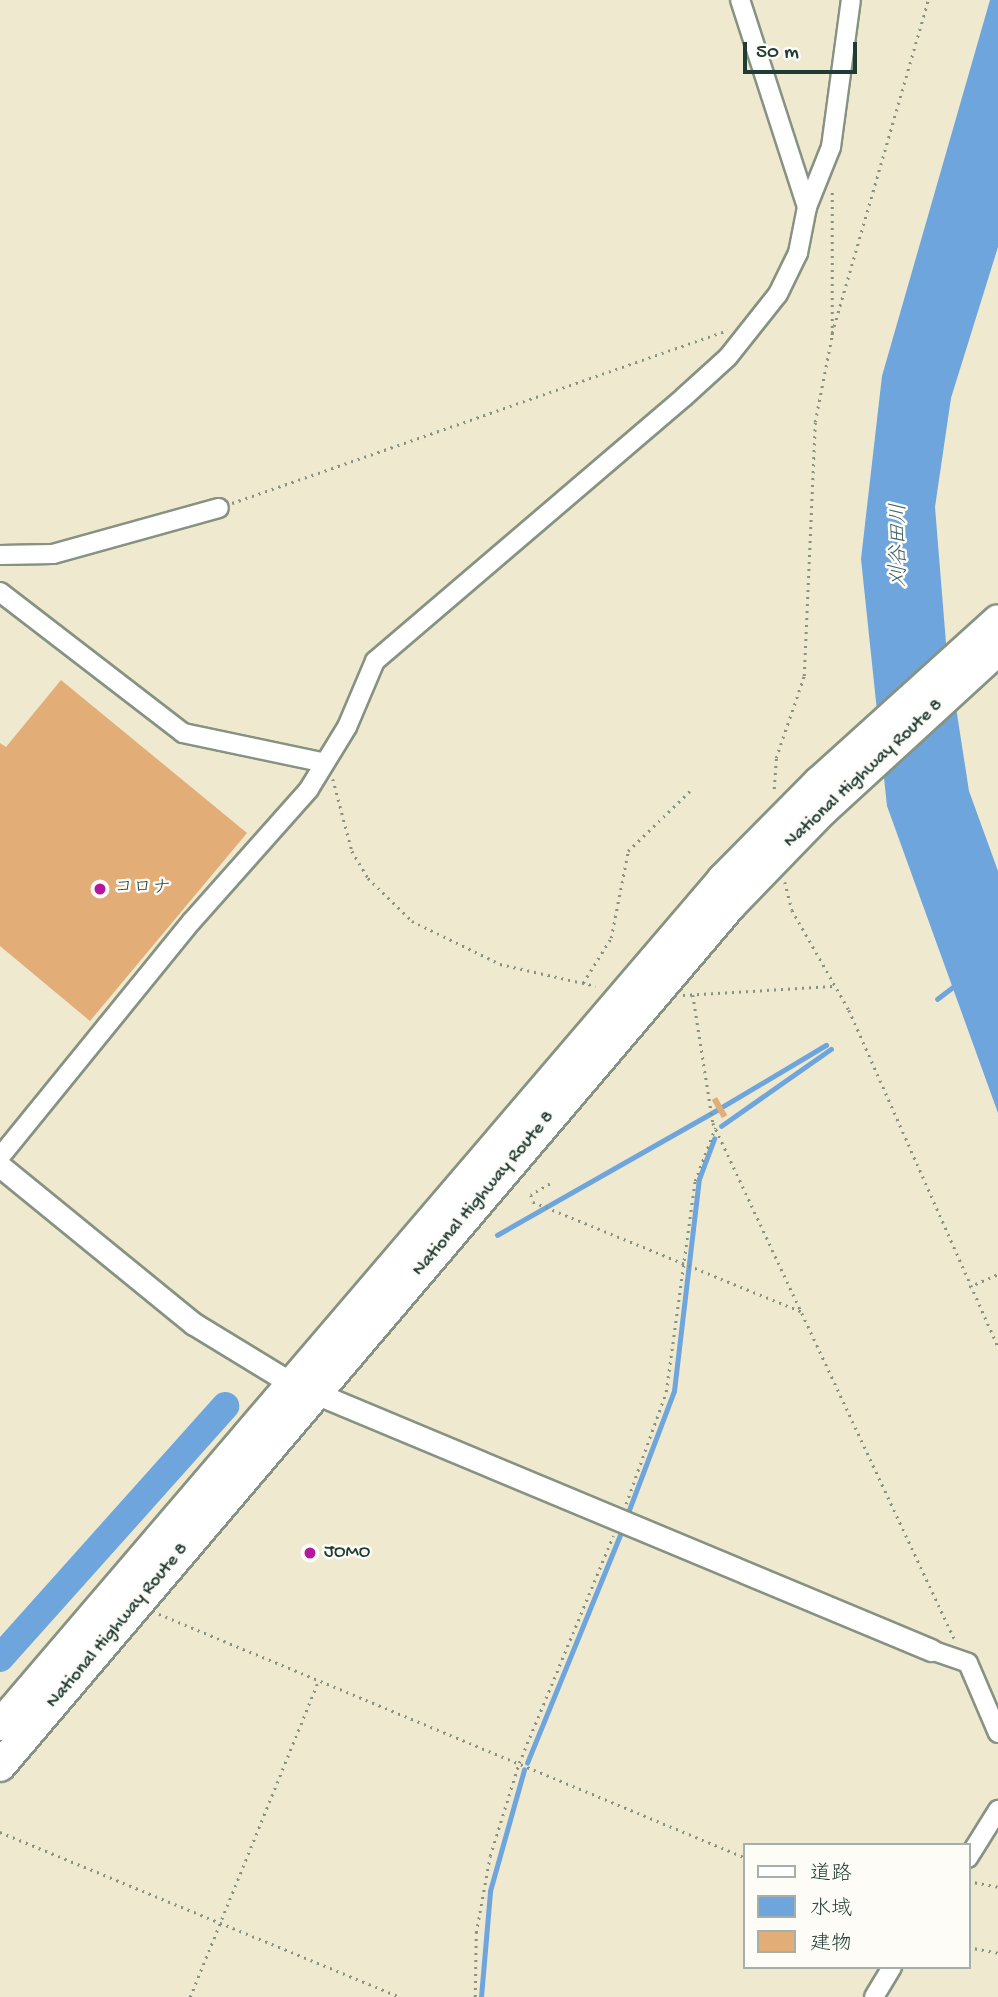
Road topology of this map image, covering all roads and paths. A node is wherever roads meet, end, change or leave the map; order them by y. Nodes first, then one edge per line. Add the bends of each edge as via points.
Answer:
1 (740, 0) edge
2 (850, 0) edge
3 (928, 0) edge
4 (832, 181) dead end
5 (807, 207) junction
6 (748, 335) junction
7 (832, 335) junction
8 (219, 508) joint
9 (0, 555) edge
10 (0, 592) edge
11 (998, 620) edge
12 (998, 650) edge
13 (321, 762) junction
14 (774, 789) dead end
15 (690, 791) dead end
16 (820, 796) junction
17 (785, 883) dead end
18 (583, 983) junction
19 (596, 986) dead end
20 (833, 986) junction
21 (681, 995) dead end
22 (692, 995) junction
23 (715, 1128) junction
24 (0, 1157) edge
25 (0, 1166) edge
26 (550, 1184) dead end
27 (681, 1262) junction
28 (998, 1274) edge
29 (968, 1287) junction
30 (805, 1313) junction
31 (998, 1347) edge
32 (289, 1382) junction
33 (316, 1394) junction
34 (619, 1521) junction
35 (137, 1603) junction
36 (931, 1650) joint
37 (968, 1663) junction
38 (318, 1680) junction
39 (0, 1725) edge
40 (998, 1733) edge
41 (519, 1763) junction
42 (0, 1766) edge
43 (998, 1810) edge
44 (0, 1832) edge
45 (970, 1855) edge
46 (743, 1857) edge
47 (970, 1881) edge
48 (998, 1887) edge
49 (220, 1923) junction
50 (970, 1947) edge
51 (998, 1953) edge
52 (891, 1969) edge
53 (190, 1997) edge
54 (401, 1997) edge
55 (475, 1997) edge
56 (874, 1997) edge

1 - 5 street
2 - 5 street via 838,115
3 - 7 path
4 - 7 path
5 - 6 street via 787,278
6 - 8 path via 720,330
6 - 13 street via 684,397 396,638 374,661 347,727
7 - 14 path via 815,422 804,676 776,758
8 - 9 street via 53,554
10 - 13 street via 183,733
11 - 16 highway, National Highway Route 8
12 - 16 highway, National Highway Route 8
13 - 18 path via 332,774 352,851 395,908 469,953
13 - 24 street via 309,789
15 - 18 path via 628,851 611,938
16 - 32 highway, National Highway Route 8 via 679,928
16 - 33 highway, National Highway Route 8
17 - 20 path via 792,910
18 - 19 path
20 - 22 path
20 - 29 path
21 - 22 path
22 - 23 path
23 - 27 path via 695,1181
23 - 30 path
25 - 32 street via 194,1324
26 - 27 path via 531,1195 533,1202
27 - 30 path
27 - 34 path via 666,1392
28 - 29 path
29 - 31 path
30 - 37 path
32 - 33 street
32 - 39 highway, National Highway Route 8
33 - 34 street
33 - 35 highway, National Highway Route 8
34 - 36 street
34 - 41 path
35 - 38 path
35 - 42 highway, National Highway Route 8
36 - 37 street
37 - 40 street
38 - 41 path
38 - 49 path
41 - 46 path
41 - 55 path via 479,1904
43 - 45 street
44 - 49 path
47 - 48 path
49 - 53 path
49 - 54 path
50 - 51 path
52 - 56 street

